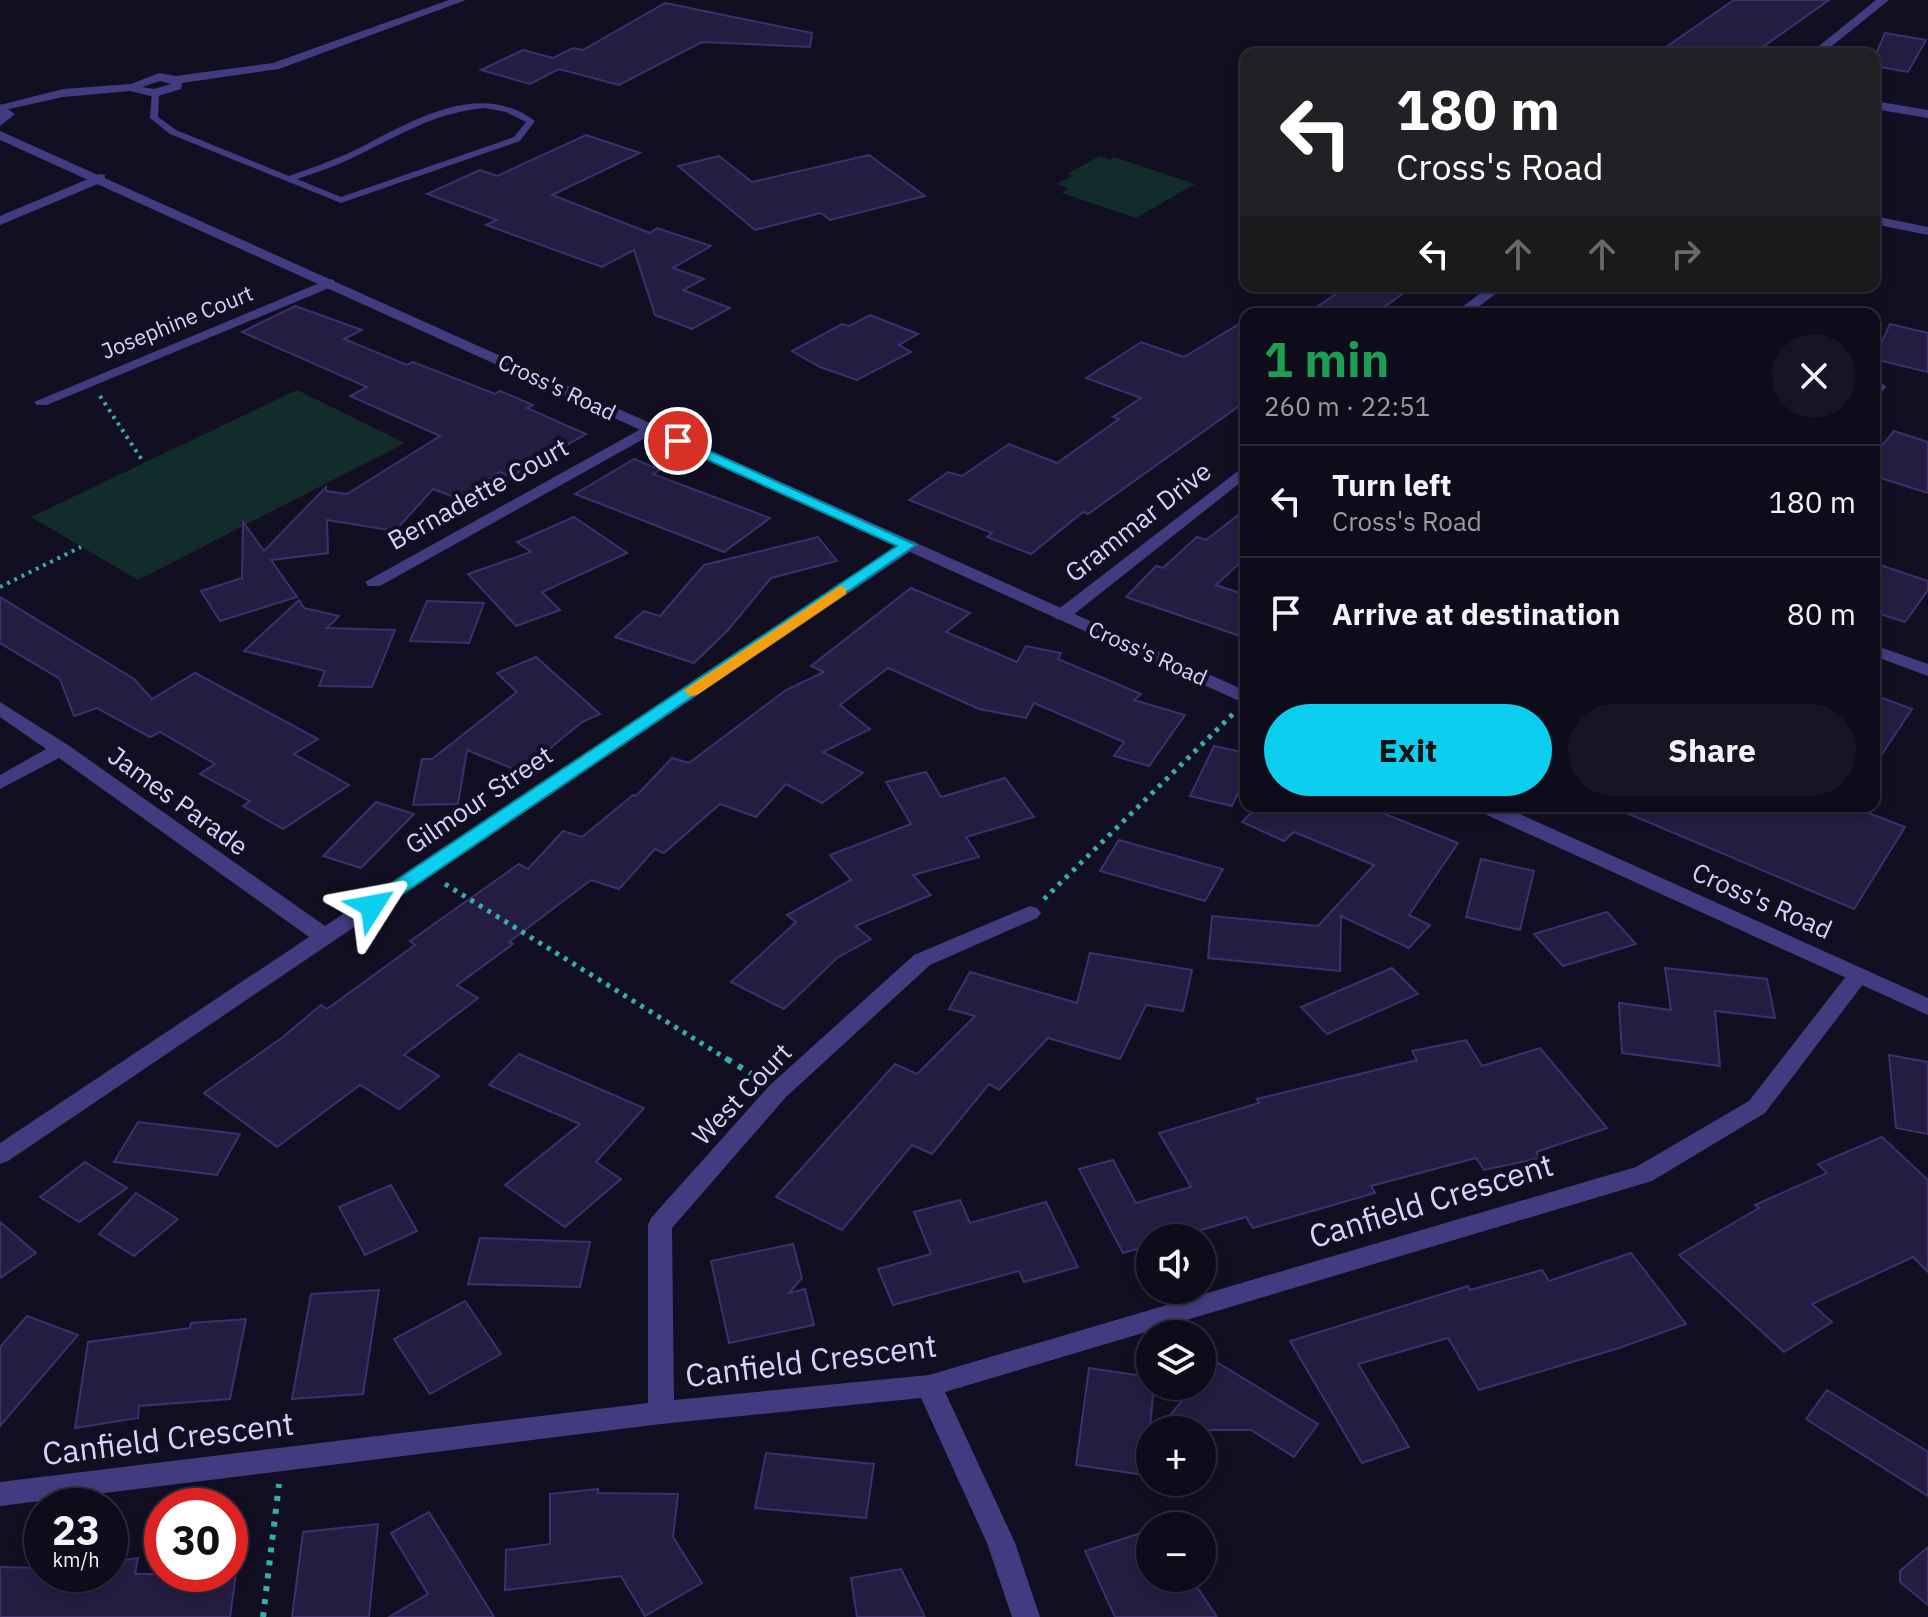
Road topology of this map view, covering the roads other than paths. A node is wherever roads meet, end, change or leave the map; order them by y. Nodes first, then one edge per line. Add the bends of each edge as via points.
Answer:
1 (460, 0) edge
2 (1883, 0) edge
3 (1823, 48) edge
4 (176, 80) junction
5 (135, 87) junction
6 (155, 93) junction
7 (1880, 106) edge
8 (1, 108) edge
9 (1928, 114) edge
10 (0, 122) edge
11 (0, 135) edge
12 (100, 178) junction
13 (289, 179) junction
14 (0, 221) edge
15 (1880, 221) edge
16 (1928, 231) edge
17 (329, 283) junction
18 (1491, 292) edge
19 (1468, 308) edge
20 (42, 402) dead end
21 (650, 429) junction
22 (1240, 475) edge
23 (908, 545) junction
24 (374, 582) dead end
25 (1062, 615) junction
26 (1880, 652) edge
27 (1928, 670) edge
28 (1240, 695) edge
29 (0, 708) edge
30 (61, 749) junction
31 (0, 783) edge
32 (1498, 812) edge
33 (1030, 913) road end
34 (325, 937) junction
35 (1859, 975) junction
36 (1928, 1007) edge
37 (0, 1155) edge
38 (929, 1386) junction
39 (661, 1413) junction
40 (0, 1494) edge
41 (1026, 1617) edge

1 - 4 street via 275,66
2 - 3 street
4 - 5 street via 149,79
4 - 6 street via 174,88
5 - 6 street via 141,93
5 - 8 street via 76,91
6 - 13 lane via 154,118 173,132
7 - 9 street
8 - 10 street via 9,116
11 - 12 street, Cross's Road
12 - 14 street
12 - 17 street, Cross's Road
13 - 13 lane via 341,200 517,139 531,121 515,110 487,104 445,109 346,158
15 - 16 street
17 - 20 street, Josephine Court
17 - 21 street, Cross's Road
18 - 19 street
21 - 23 street, Cross's Road
21 - 24 street, Bernadette Court
22 - 25 street, Grammar Drive
23 - 25 street, Cross's Road
23 - 34 street, Gilmour Street
25 - 28 street, Cross's Road
26 - 27 street
29 - 30 street, James Parade
30 - 31 street
30 - 34 street, James Parade
32 - 35 street, Cross's Road
33 - 39 street, West Court via 922,960 778,1091 660,1225
34 - 37 street, Gilmour Street
35 - 36 street, Cross's Road
35 - 38 street, Canfield Crescent via 1757,1107 1644,1174
38 - 39 street, Canfield Crescent
38 - 41 street via 1001,1543
39 - 40 street, Canfield Crescent

